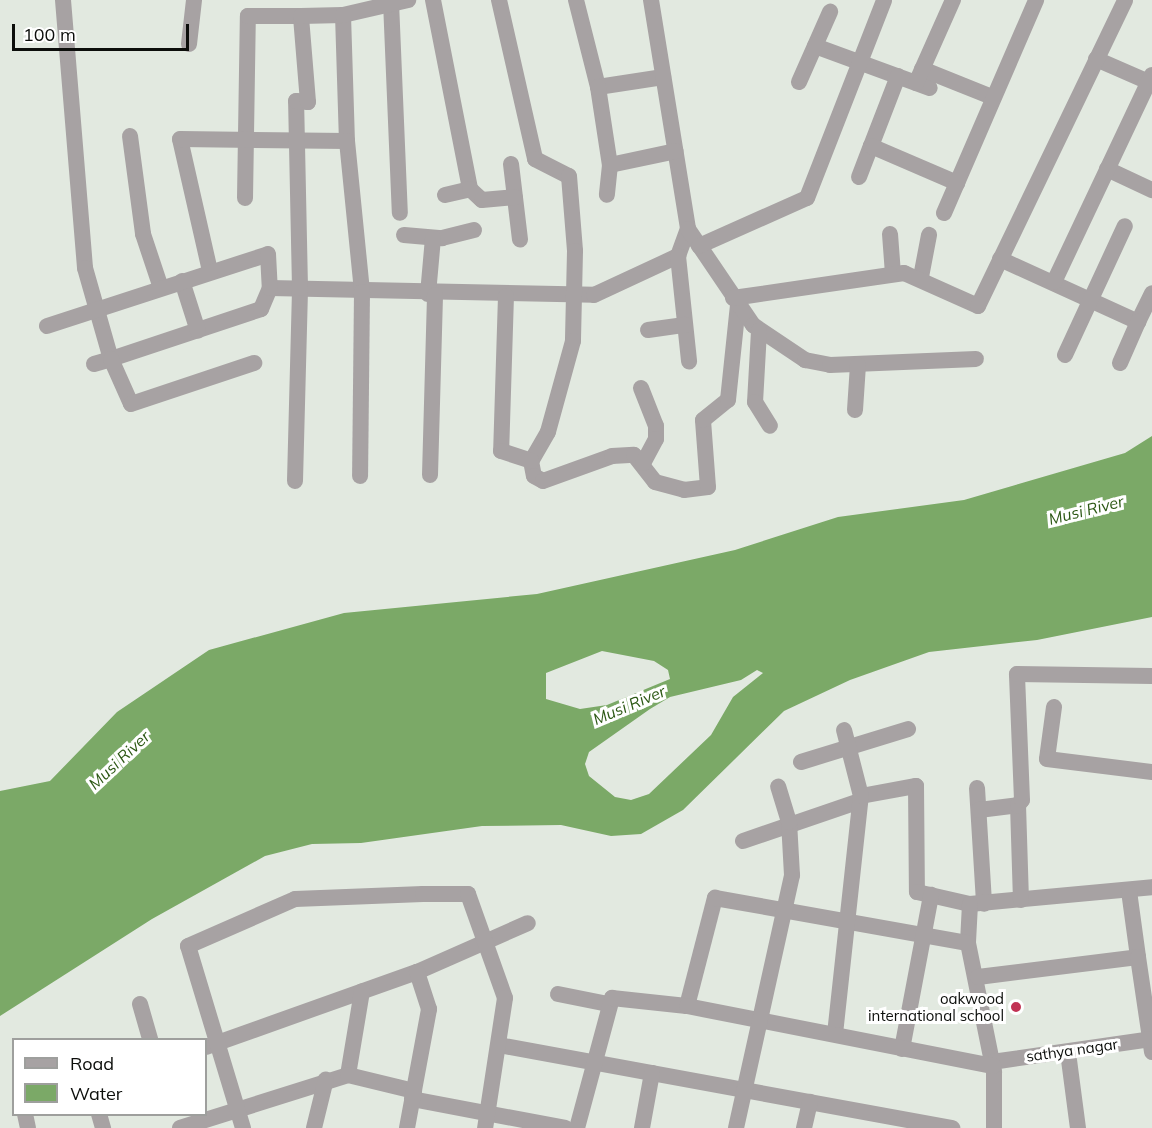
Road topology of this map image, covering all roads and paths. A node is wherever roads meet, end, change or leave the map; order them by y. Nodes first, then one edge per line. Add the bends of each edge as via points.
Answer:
1 (63, 0) edge
2 (194, 0) edge
3 (434, 0) edge
4 (499, 0) edge
5 (576, 0) edge
6 (651, 0) edge
7 (884, 0) edge
8 (953, 0) edge
9 (1036, 0) edge
10 (1125, 0) edge
11 (399, 1) edge
12 (347, 9) edge
13 (830, 12) dead end
14 (302, 16) junction
15 (189, 44) dead end
16 (815, 46) junction
17 (1096, 59) junction
18 (859, 62) junction
19 (898, 76) junction
20 (663, 77) junction
21 (1150, 78) edge
22 (923, 80) junction
23 (800, 82) dead end
24 (598, 87) junction
25 (992, 97) junction
26 (130, 136) dead end
27 (242, 141) junction
28 (348, 141) junction
29 (296, 142) junction
30 (871, 146) junction
31 (676, 151) junction
32 (511, 164) dead end
33 (610, 165) junction
34 (1107, 169) junction
35 (859, 177) dead end
36 (957, 183) junction
37 (470, 189) junction
38 (1152, 190) edge
39 (445, 195) dead end
40 (607, 195) dead end
41 (244, 198) dead end
42 (515, 198) junction
43 (400, 213) dead end
44 (944, 213) dead end
45 (1125, 226) dead end
46 (687, 229) junction
47 (474, 230) dead end
48 (890, 234) dead end
49 (929, 235) dead end
50 (404, 236) dead end
51 (433, 238) junction
52 (520, 239) dead end
53 (699, 246) junction
54 (678, 256) junction
55 (1000, 259) junction
56 (210, 272) junction
57 (893, 274) junction
58 (921, 277) junction
59 (182, 281) junction
60 (1054, 282) junction
61 (161, 288) junction
62 (270, 288) junction
63 (300, 288) junction
64 (362, 292) junction
65 (1152, 293) edge
66 (431, 294) junction
67 (506, 297) junction
68 (574, 297) junction
69 (1091, 300) junction
70 (736, 302) junction
71 (94, 310) junction
72 (1138, 322) junction
73 (685, 325) junction
74 (47, 326) dead end
75 (648, 330) dead end
76 (198, 331) junction
77 (759, 331) junction
78 (1065, 355) dead end
79 (111, 359) junction
80 (976, 359) dead end
81 (689, 361) dead end
82 (255, 363) dead end
83 (1120, 363) dead end
84 (94, 364) dead end
85 (858, 365) junction
86 (642, 388) dead end
87 (855, 410) dead end
88 (770, 426) dead end
89 (531, 461) junction
90 (643, 463) junction
91 (430, 475) dead end
92 (360, 476) dead end
93 (295, 481) dead end
94 (1152, 675) edge
95 (1054, 707) dead end
96 (908, 729) dead end
97 (844, 730) dead end
98 (849, 747) junction
99 (801, 762) dead end
100 (1152, 772) edge
101 (778, 787) dead end
102 (977, 788) dead end
103 (859, 799) junction
104 (1018, 805) junction
105 (979, 810) junction
106 (789, 822) junction
107 (743, 841) dead end
108 (1152, 887) edge
109 (1129, 891) junction
110 (931, 895) junction
111 (1021, 900) junction
112 (977, 904) junction
113 (784, 911) junction
114 (528, 923) dead end
115 (851, 923) junction
116 (924, 936) junction
117 (968, 943) junction
118 (484, 945) junction
119 (1138, 957) junction
120 (417, 972) junction
121 (978, 977) junction
122 (362, 991) junction
123 (558, 994) dead end
124 (140, 1004) dead end
125 (608, 1004) junction
126 (687, 1006) junction
127 (763, 1022) junction
128 (835, 1034) junction
129 (149, 1038) edge
130 (213, 1045) edge
131 (500, 1045) junction
132 (1152, 1045) edge
133 (902, 1049) junction
134 (1070, 1060) junction
135 (592, 1062) junction
136 (993, 1067) junction
137 (652, 1073) junction
138 (348, 1075) junction
139 (326, 1079) junction
140 (747, 1089) junction
141 (413, 1095) junction
142 (810, 1102) junction
143 (241, 1109) junction
144 (486, 1120) edge
145 (179, 1128) edge
146 (243, 1128) edge
147 (314, 1128) edge
148 (407, 1128) edge
149 (563, 1128) edge
150 (577, 1128) edge
151 (642, 1128) edge
152 (736, 1128) edge
153 (804, 1128) edge
154 (952, 1128) edge
155 (994, 1128) edge
156 (1078, 1128) edge

1 - 71 street via 85,268
2 - 15 street
3 - 37 street
4 - 68 street via 535,159 569,176
5 - 24 street
6 - 20 street
7 - 18 street
8 - 22 street
9 - 25 street
10 - 17 street
11 - 12 street
11 - 43 street
12 - 14 street
12 - 28 street
13 - 16 street
14 - 27 street via 248,16
14 - 29 street via 308,102 296,101
16 - 18 street
16 - 23 street
17 - 21 street
17 - 55 street
18 - 19 street
18 - 53 street via 807,198
19 - 22 street
19 - 30 street
20 - 24 street
20 - 31 street
21 - 34 street
22 - 25 street
24 - 33 street
25 - 36 street
26 - 61 street via 143,234
27 - 29 street
27 - 41 street
27 - 56 street via 180,139
28 - 29 street
28 - 64 street
29 - 63 street
30 - 35 street
30 - 36 street
31 - 33 street
31 - 46 street
32 - 42 street
33 - 40 street
34 - 38 street
34 - 60 street
36 - 44 street
37 - 39 street
37 - 42 street via 482,200
42 - 52 street
45 - 69 street
46 - 53 street
46 - 54 street
47 - 51 street
48 - 57 street
49 - 58 street
50 - 51 street
51 - 66 street
53 - 70 street
54 - 68 street via 594,295
54 - 73 street
55 - 58 street via 978,306
55 - 60 street
56 - 59 street
56 - 62 street via 268,254
57 - 58 street
57 - 70 street
59 - 61 street
59 - 76 street
60 - 69 street
61 - 71 street
62 - 63 street
62 - 76 street via 261,309
63 - 64 street
63 - 93 street
64 - 66 street
64 - 92 street
65 - 72 street
66 - 67 street
66 - 91 street
67 - 68 street
67 - 89 street via 501,451
68 - 89 street via 573,341 548,432
69 - 72 street
69 - 78 street
70 - 77 street
70 - 90 street via 728,400 703,420 710,483 695,490 667,486 655,482
71 - 74 street
71 - 79 street
72 - 83 street
73 - 75 street
73 - 81 street
76 - 79 street
77 - 85 street via 806,360
77 - 88 street via 754,402
79 - 82 street via 131,405
79 - 84 street
80 - 85 street
85 - 87 street
86 - 90 street via 656,426 656,439
89 - 90 street via 534,476 543,481 612,456 634,455
94 - 104 street via 1017,674
95 - 100 street via 1047,759
96 - 98 street
97 - 98 street
98 - 99 street
98 - 103 street
101 - 106 street
102 - 105 street
103 - 106 street
103 - 110 street via 916,786 916,892
103 - 115 street
104 - 105 street
104 - 111 street
105 - 112 street
106 - 107 street
106 - 113 street via 792,875
108 - 109 street
109 - 111 street
109 - 119 street
110 - 112 street
110 - 116 street
111 - 112 street
112 - 117 street
113 - 115 street
113 - 126 street via 712,900
113 - 127 street
114 - 118 street
115 - 116 street
115 - 128 street
116 - 117 street
116 - 133 street
117 - 121 street
118 - 120 street
118 - 130 street via 468,894 295,899 188,946
118 - 131 street via 505,998
119 - 121 street
119 - 132 street
120 - 122 street
120 - 141 street via 429,1009
121 - 136 street
122 - 130 street
122 - 138 street
123 - 125 street
124 - 129 street
125 - 126 street via 617,997
125 - 135 street
126 - 127 street
127 - 128 street
127 - 140 street
128 - 133 street
130 - 143 street
131 - 135 street
131 - 144 street
132 - 134 street, sathya nagar
132 - 136 street, sathya nagar
133 - 136 street
134 - 136 street, sathya nagar
134 - 156 street
135 - 137 street
135 - 150 street
136 - 155 street
137 - 140 street
137 - 151 street
138 - 139 street
138 - 141 street
139 - 143 street
139 - 147 street
140 - 142 street
140 - 152 street
141 - 144 street
141 - 148 street
142 - 153 street
142 - 154 street
143 - 145 street
143 - 146 street
144 - 149 street

